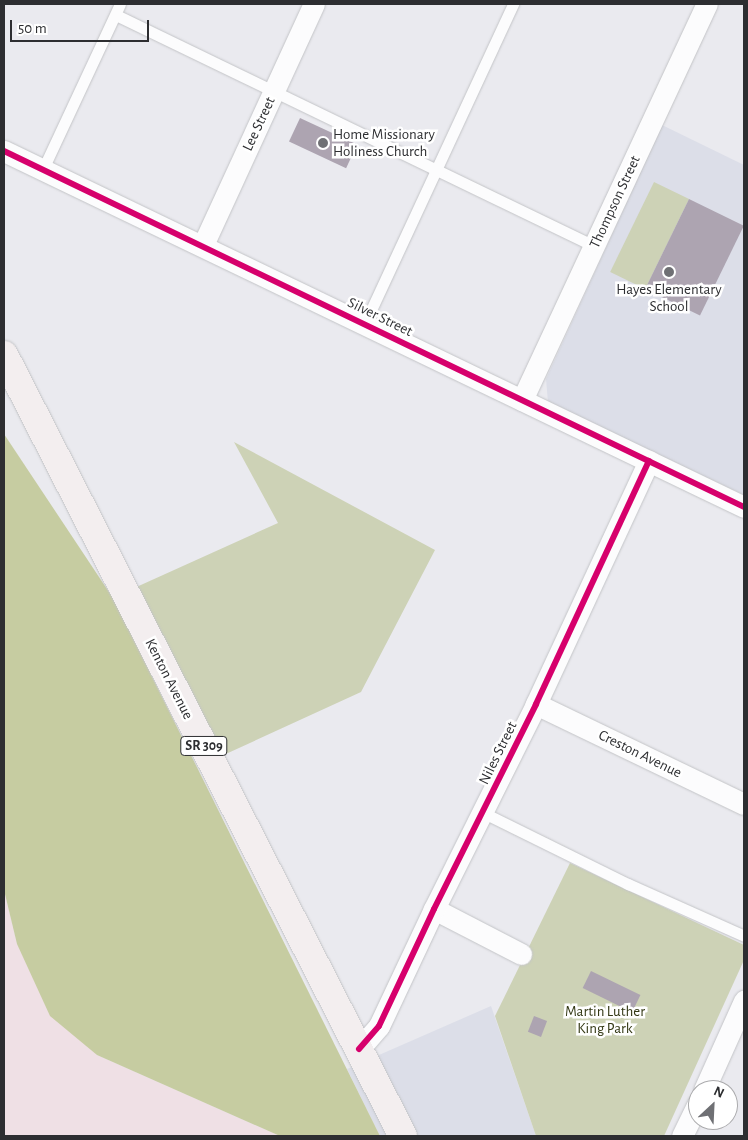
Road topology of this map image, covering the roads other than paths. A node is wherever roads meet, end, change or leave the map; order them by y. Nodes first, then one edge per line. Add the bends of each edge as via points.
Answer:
1 (314, 4) edge
2 (513, 4) edge
3 (707, 4) edge
4 (118, 9) edge
5 (274, 92) junction
6 (4, 151) edge
7 (43, 169) junction
8 (436, 170) junction
9 (203, 245) junction
10 (594, 246) junction
11 (364, 323) junction
12 (4, 355) edge
13 (522, 400) junction
14 (649, 461) junction
15 (744, 507) edge
16 (536, 704) junction
17 (744, 804) edge
18 (482, 812) junction
19 (434, 909) junction
20 (744, 936) edge
21 (521, 954) dead end
22 (744, 1000) edge
23 (359, 1049) junction
24 (708, 1080) edge
25 (688, 1124) edge
26 (403, 1136) edge
27 (682, 1136) edge

1 - 5 street, Lee Street
2 - 8 lane
3 - 10 street, Thompson Street
4 - 5 lane
4 - 7 lane
5 - 8 lane
5 - 9 street, Lee Street
6 - 7 street, Silver Street
7 - 9 street, Silver Street
8 - 10 lane
8 - 11 lane
9 - 11 street, Silver Street
10 - 13 street, Thompson Street
11 - 13 street, Silver Street
12 - 23 main road, Kenton Avenue / SR 309
13 - 14 street, Silver Street
14 - 15 street, Silver Street
14 - 16 street, Niles Street
16 - 17 street, Creston Avenue
16 - 18 street, Niles Street
18 - 19 street, Niles Street
18 - 20 lane via 628,884
19 - 21 street
19 - 23 street, Niles Street via 380,1026
22 - 24 street
23 - 26 main road, Kenton Avenue / SR 309
25 - 27 street

